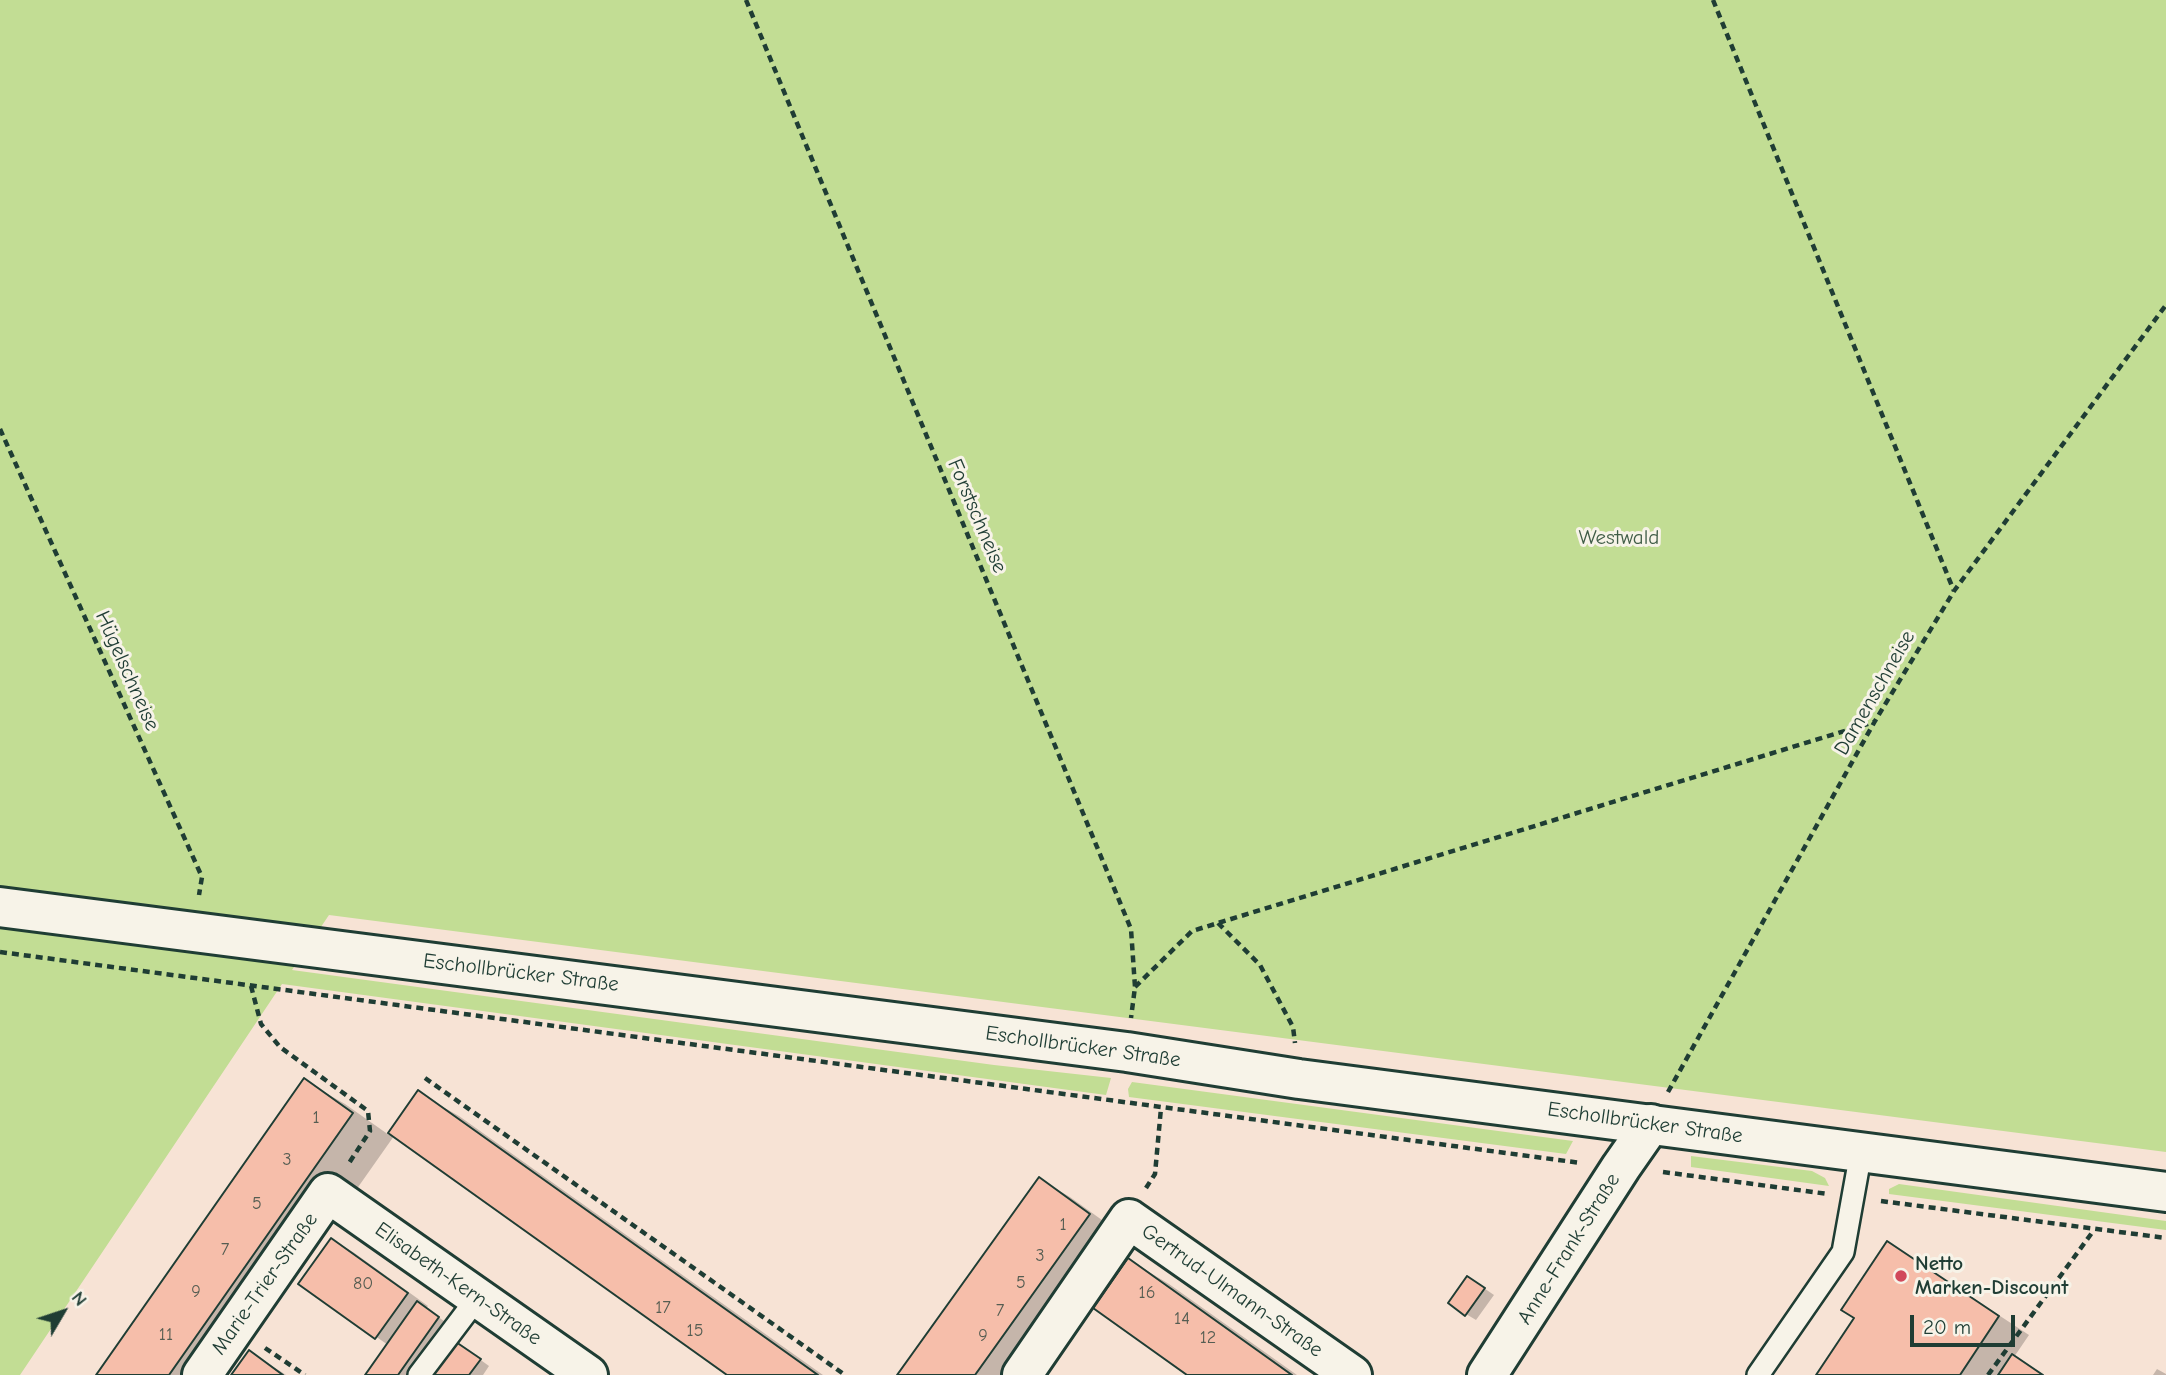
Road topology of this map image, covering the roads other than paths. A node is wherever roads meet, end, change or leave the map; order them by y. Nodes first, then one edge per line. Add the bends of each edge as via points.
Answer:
1 (0, 907) edge
2 (1651, 1124) junction
3 (1861, 1152) junction
4 (2166, 1192) edge
5 (328, 1193) joint
6 (478, 1297) junction
7 (1502, 1370) edge
8 (202, 1375) edge
9 (419, 1375) edge
10 (588, 1375) edge
11 (1023, 1375) edge
12 (1352, 1375) edge
13 (1758, 1375) edge

1 - 2 main road, Eschollbrücker Straße
2 - 3 main road, Eschollbrücker Straße
2 - 7 main road, Anne-Frank-Straße
3 - 4 main road, Eschollbrücker Straße
3 - 13 lane via 1843,1252
5 - 6 main road, Elisabeth-Kern-Straße
5 - 8 main road, Marie-Trier-Straße
6 - 9 lane
6 - 10 main road, Elisabeth-Kern-Straße
11 - 12 main road, Gertrud-Ulmann-Straße via 1129,1219

